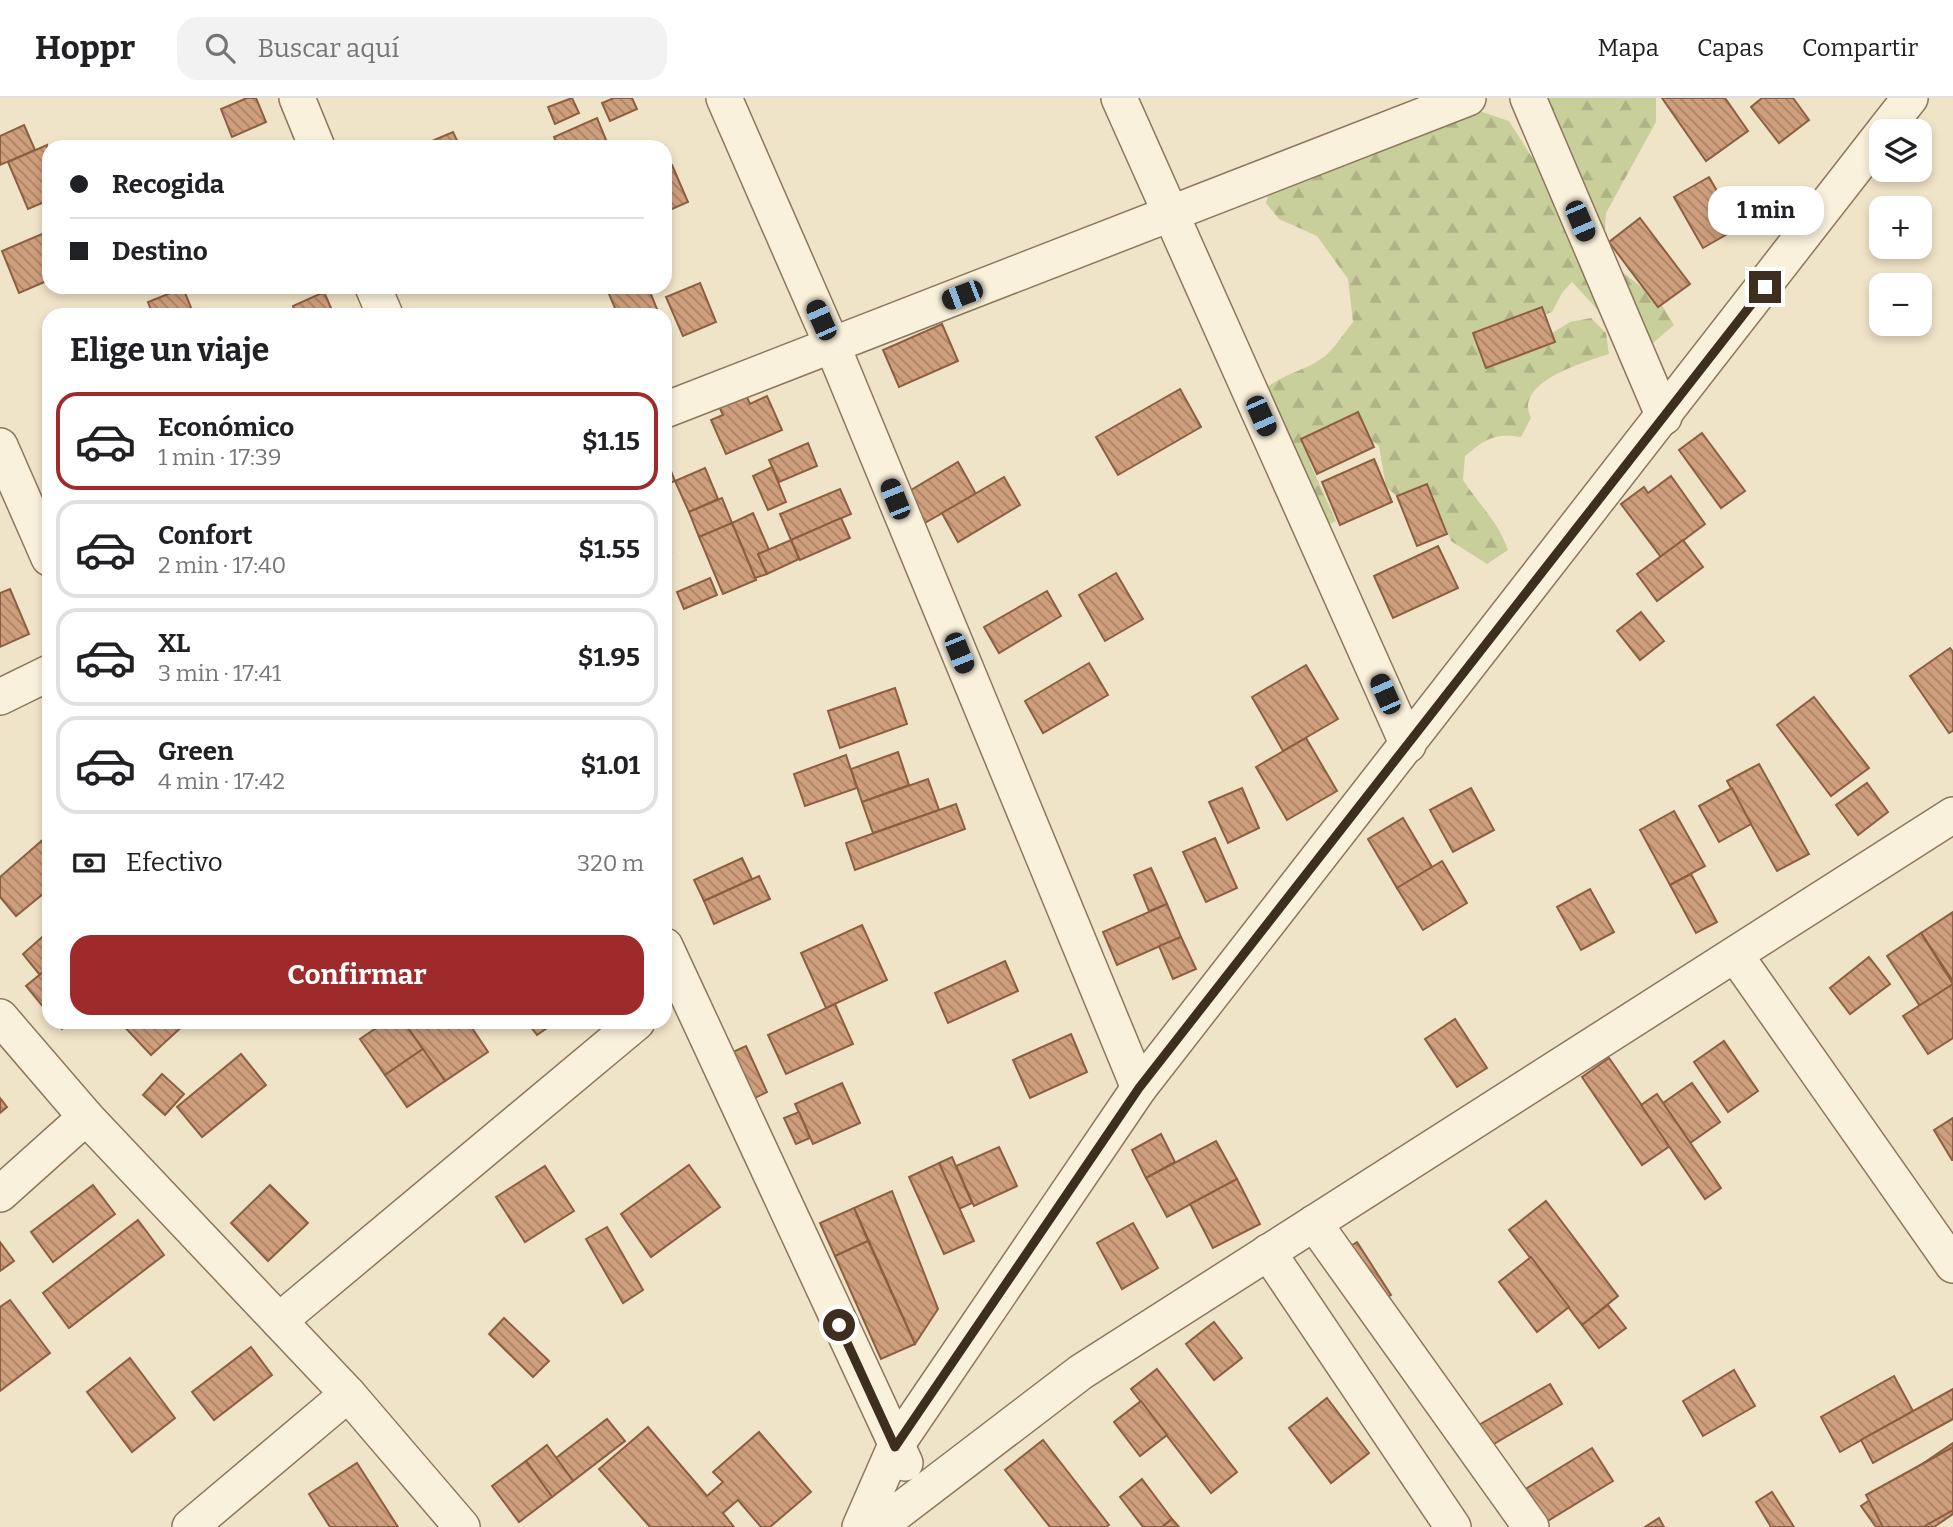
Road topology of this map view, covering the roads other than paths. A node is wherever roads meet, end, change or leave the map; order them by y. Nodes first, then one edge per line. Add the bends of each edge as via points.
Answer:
1 (297, 98) edge
2 (724, 98) edge
3 (1119, 98) edge
4 (1468, 98) edge
5 (1528, 98) edge
6 (1910, 98) edge
7 (1894, 119) edge
8 (314, 140) edge
9 (1869, 151) edge
10 (1170, 214) junction
11 (832, 345) junction
12 (672, 407) edge
13 (1664, 417) junction
14 (0, 446) edge
15 (42, 542) edge
16 (42, 676) edge
17 (0, 697) edge
18 (1408, 745) junction
19 (1953, 815) edge
20 (1736, 956) junction
21 (674, 991) edge
22 (0, 1017) edge
23 (629, 1029) edge
24 (1139, 1088) junction
25 (86, 1117) junction
26 (0, 1194) edge
27 (1314, 1223) junction
28 (1268, 1252) junction
29 (1953, 1265) edge
30 (279, 1321) junction
31 (348, 1394) junction
32 (895, 1447) junction
33 (922, 1492) junction
34 (190, 1527) edge
35 (462, 1527) edge
36 (860, 1527) edge
37 (878, 1527) edge
38 (1453, 1527) edge
39 (1531, 1527) edge

1 - 8 street
2 - 11 street
3 - 10 street
4 - 10 street
5 - 13 street
6 - 7 street
9 - 13 street
10 - 11 street
10 - 18 street
11 - 12 street
11 - 24 street
13 - 18 street
14 - 15 street
16 - 17 street
18 - 24 street
19 - 20 street
20 - 27 street
20 - 29 street
21 - 32 street
22 - 25 street
23 - 30 street
24 - 32 street
25 - 26 street
25 - 30 street
27 - 28 street
27 - 39 street
28 - 33 street via 1081,1371
28 - 38 street
30 - 31 street
31 - 34 street
31 - 35 street
32 - 33 street
32 - 36 street
33 - 37 street

